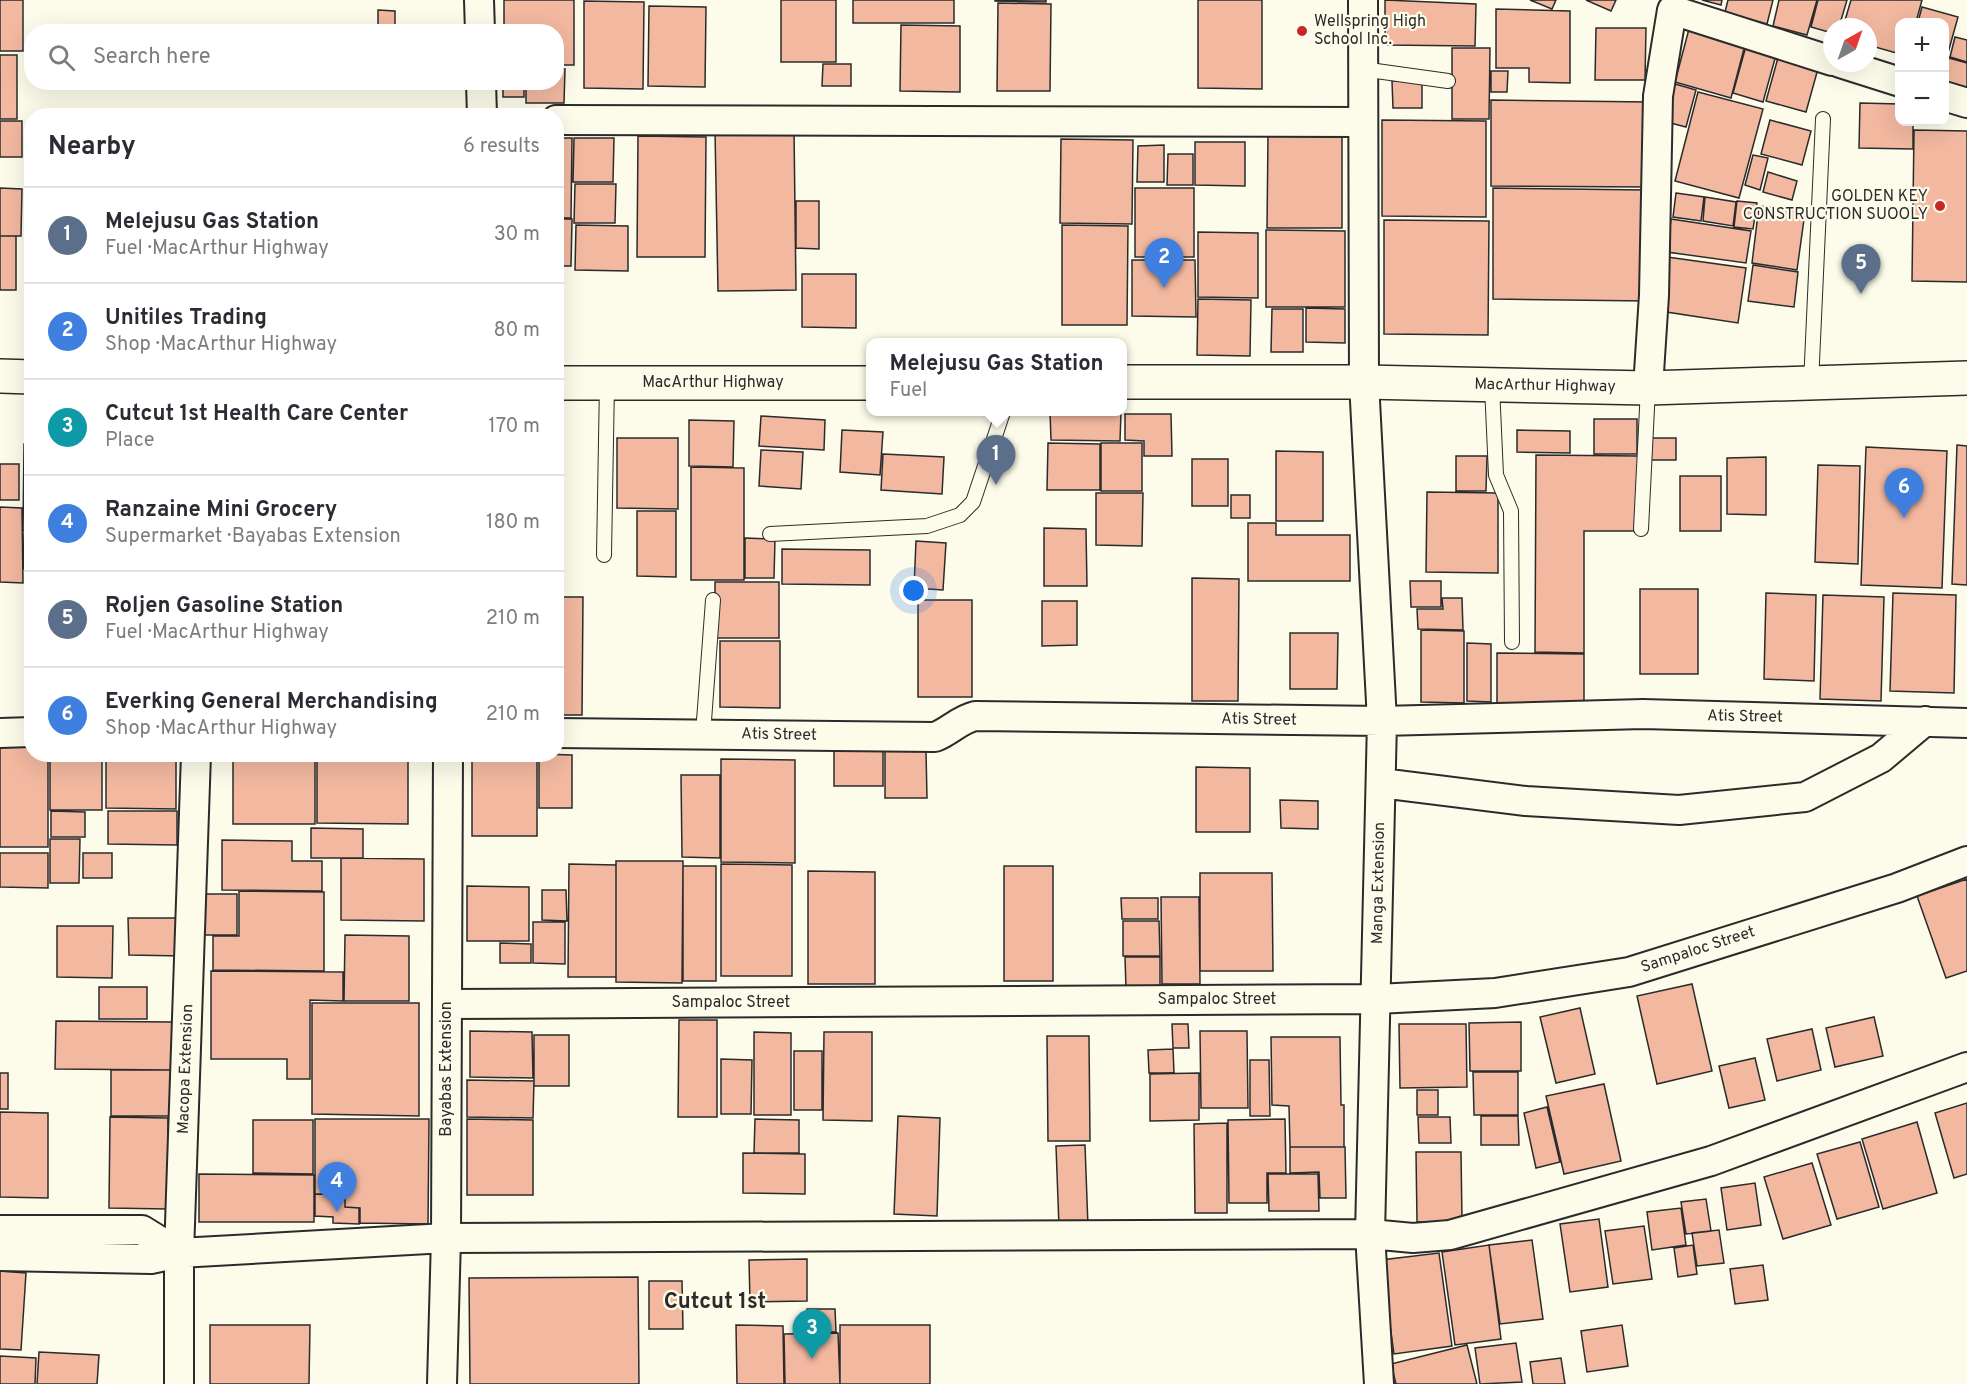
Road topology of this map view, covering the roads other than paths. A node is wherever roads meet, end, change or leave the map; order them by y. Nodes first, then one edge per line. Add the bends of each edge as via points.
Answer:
1 (479, 0) edge
2 (1363, 0) edge
3 (1665, 5) edge
4 (480, 24) edge
5 (1823, 58) edge
6 (1362, 69) junction
7 (1868, 72) edge
8 (1448, 81) dead end
9 (1895, 81) edge
10 (481, 90) edge
11 (1949, 98) edge
12 (1967, 103) edge
13 (482, 108) edge
14 (564, 120) edge
15 (1822, 120) dead end
16 (1361, 122) junction
17 (0, 376) edge
18 (24, 377) edge
19 (1967, 378) edge
20 (1127, 382) edge
21 (1364, 382) junction
22 (564, 383) edge
23 (607, 383) junction
24 (866, 383) edge
25 (1811, 384) junction
26 (1492, 386) junction
27 (1648, 388) junction
28 (1001, 416) edge
29 (1641, 529) dead end
30 (770, 534) dead end
31 (604, 555) dead end
32 (713, 600) dead end
33 (1512, 642) dead end
34 (1925, 721) junction
35 (1382, 722) junction
36 (1967, 723) edge
37 (24, 732) edge
38 (0, 733) edge
39 (564, 733) edge
40 (703, 734) junction
41 (196, 762) edge
42 (448, 762) edge
43 (1381, 783) junction
44 (1967, 861) edge
45 (1377, 999) junction
46 (447, 1004) junction
47 (1967, 1067) edge
48 (0, 1230) edge
49 (1370, 1234) junction
50 (446, 1238) junction
51 (180, 1253) junction
52 (0, 1256) edge
53 (179, 1384) edge
54 (442, 1384) edge
55 (1379, 1384) edge

1 - 4 street
2 - 6 street, Manga Extension
3 - 5 street
3 - 27 street
6 - 8 lane
6 - 16 street, Manga Extension
7 - 9 street
10 - 13 street
11 - 12 street
14 - 16 street
15 - 25 lane
16 - 21 street, Manga Extension
17 - 18 highway
19 - 25 highway, MacArthur Highway
20 - 21 highway, MacArthur Highway
21 - 26 highway, MacArthur Highway
21 - 35 street, Manga Extension
22 - 23 highway, MacArthur Highway
23 - 24 highway, MacArthur Highway
23 - 31 lane
25 - 27 highway, MacArthur Highway
26 - 27 highway, MacArthur Highway
26 - 33 lane via 1496,475 1511,511
27 - 29 lane
28 - 30 lane via 973,502 960,515 927,526
32 - 40 lane
34 - 35 street, Atis Street via 1643,714
34 - 36 street, Atis Street
34 - 43 street via 1881,758 1805,797 1679,810 1526,801
35 - 40 street, Atis Street via 975,716 935,736
35 - 43 street, Manga Extension
37 - 38 street
39 - 40 street, Atis Street
41 - 51 street, Macopa Extension
42 - 46 street, Bayabas Extension
43 - 45 street, Manga Extension
44 - 45 street, Sampaloc Street via 1897,888 1629,972 1495,993
45 - 46 street, Sampaloc Street
45 - 49 street, Manga Extension
46 - 50 street, Bayabas Extension
47 - 49 street via 1711,1161 1450,1236
48 - 51 street via 142,1230
49 - 50 street
49 - 55 street, Manga Extension
50 - 51 street
50 - 54 street, Bayabas Extension
51 - 52 street via 151,1259
51 - 53 street, Macopa Extension

